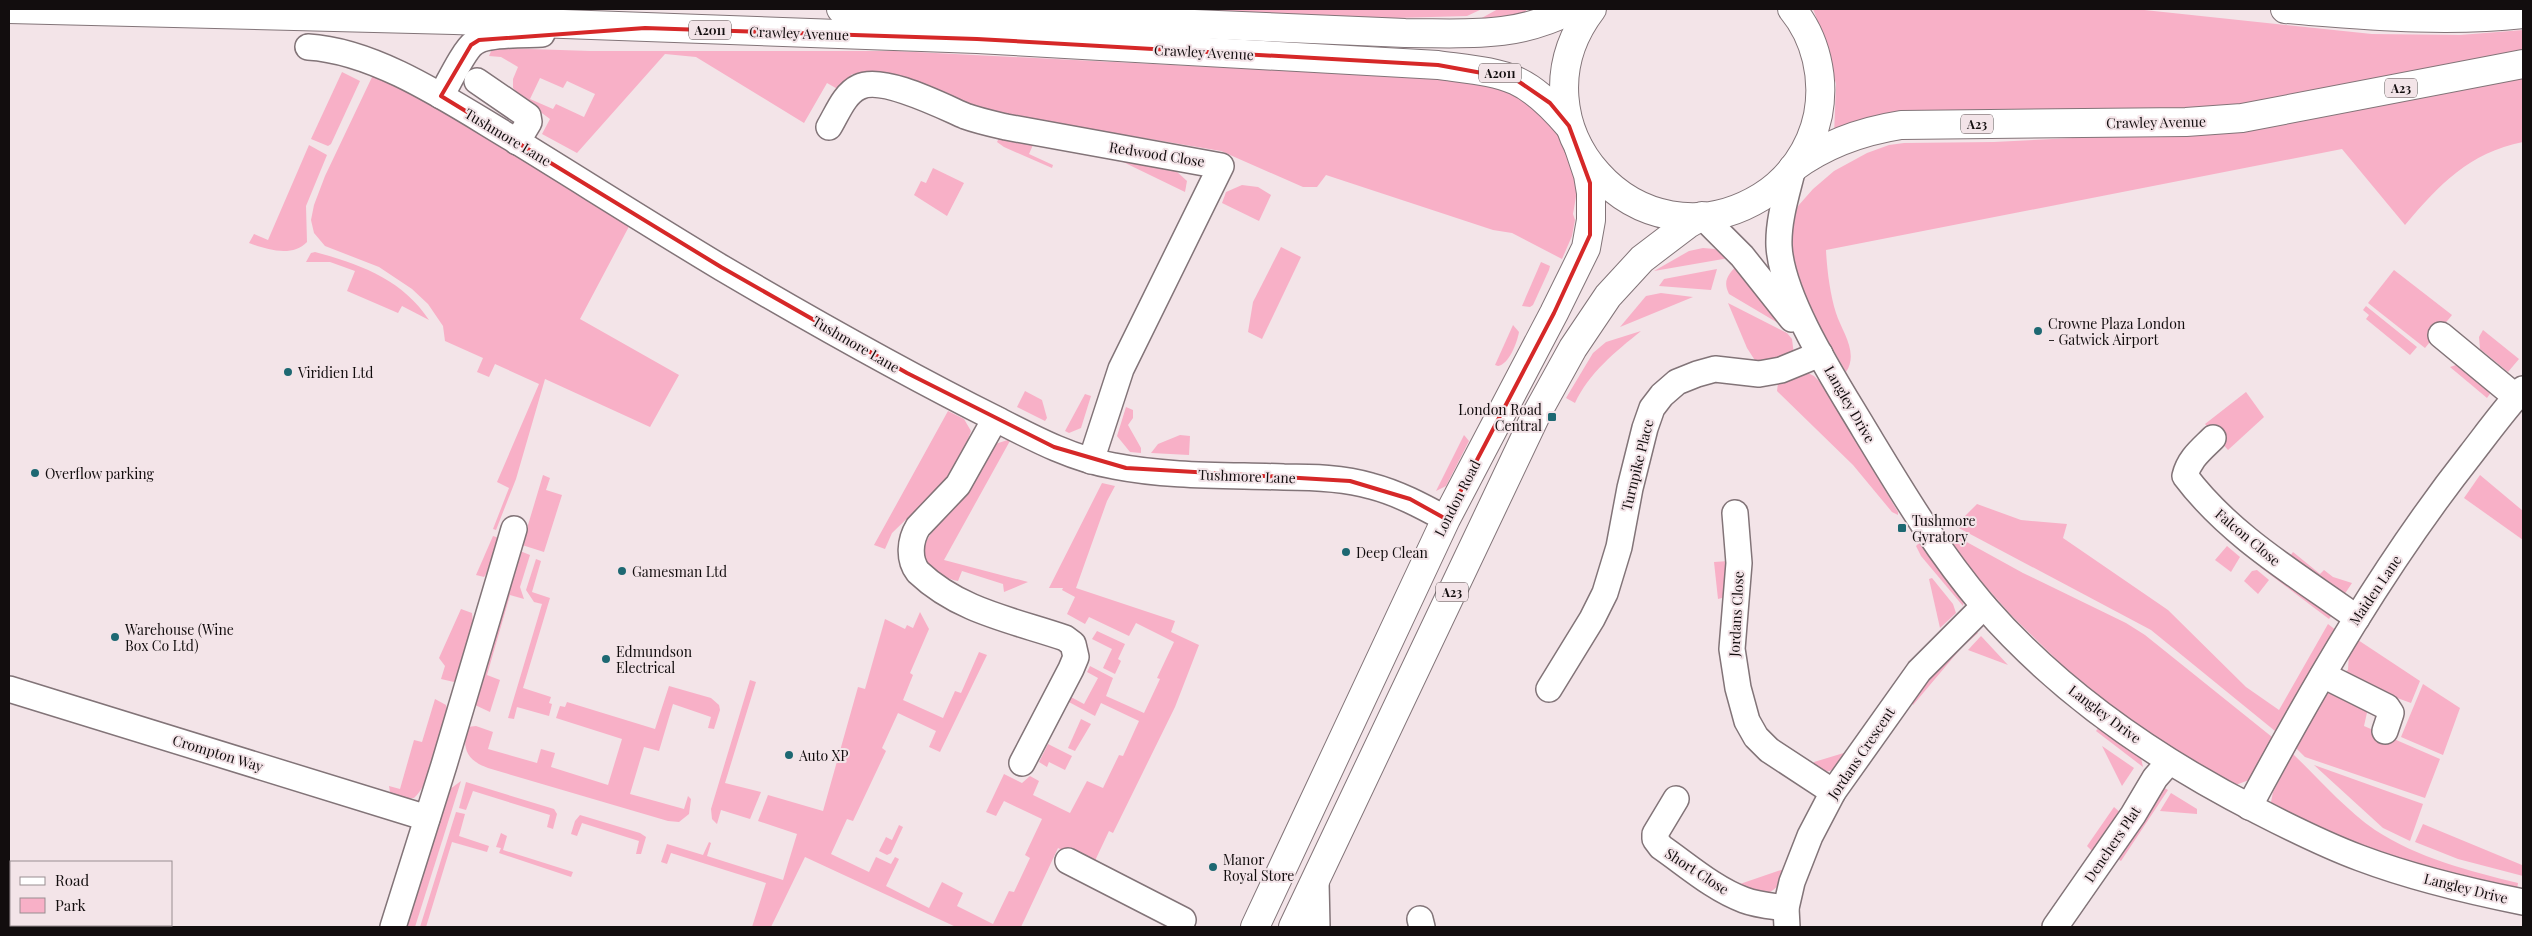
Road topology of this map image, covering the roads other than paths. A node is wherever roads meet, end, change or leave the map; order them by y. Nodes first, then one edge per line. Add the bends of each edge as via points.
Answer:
1 (841, 9) edge
2 (1573, 9) edge
3 (1592, 9) edge
4 (1792, 9) edge
5 (2285, 9) edge
6 (9, 10) edge
7 (2523, 14) edge
8 (645, 28) junction
9 (308, 48) dead end
10 (2523, 64) edge
11 (476, 81) dead end
12 (441, 96) junction
13 (829, 127) dead end
14 (1574, 137) junction
15 (517, 142) junction
16 (1793, 168) junction
17 (1702, 216) junction
18 (2440, 335) dead end
19 (1820, 354) junction
20 (2520, 393) edge
21 (995, 419) junction
22 (2213, 438) dead end
23 (1090, 461) junction
24 (1735, 512) dead end
25 (1446, 519) junction
26 (514, 529) dead end
27 (1984, 606) junction
28 (2357, 618) junction
29 (2323, 674) junction
30 (9, 689) edge
31 (1549, 689) dead end
32 (2385, 731) dead end
33 (2169, 762) junction
34 (1022, 763) dead end
35 (1833, 792) junction
36 (1676, 799) dead end
37 (2249, 807) junction
38 (427, 818) junction
39 (1068, 862) dead end
40 (1316, 882) junction
41 (2523, 902) edge
42 (1786, 918) edge
43 (1184, 925) edge
44 (393, 927) edge
45 (1255, 927) edge
46 (1293, 927) edge
47 (1317, 927) edge
48 (2055, 927) edge

1 - 2 main road, Crawley Avenue via 1490,34 1534,26
3 - 14 main road via 1578,31 1568,58 1564,93
4 - 16 main road via 1814,48 1821,86 1813,133
5 - 7 main road via 2432,19
6 - 8 main road, Crawley Avenue / A2011 via 454,20
8 - 12 street via 479,40 470,48
8 - 14 main road, Crawley Avenue / A2011 via 977,39 1438,65 1502,74 1533,88 1550,102
9 - 12 street, Tushmore Lane via 351,56 407,78
10 - 16 main road, Crawley Avenue / A23 via 2242,118 2186,122 1901,125 1834,144
11 - 15 street via 528,116 529,122
12 - 15 street, Tushmore Lane
13 - 23 street, Redwood Close via 851,92 870,84 898,89 1006,128 1221,166 1121,369
14 - 17 main road, Crawley Avenue via 1603,181 1628,200 1656,212
14 - 25 main road, London Road / A23 via 1588,175 1592,204 1586,248
15 - 21 street, Tushmore Lane via 721,267
16 - 17 main road via 1778,185 1751,203
16 - 19 street, Langley Drive via 1780,230 1780,250 1790,293
17 - 19 street, Langley Drive via 1760,278
17 - 40 main road, A23 via 1631,269 1608,296 1573,348 1536,415
18 - 20 street
19 - 27 street, Langley Drive via 1932,540
19 - 31 street, Turnpike Place via 1781,370 1758,374 1716,369 1677,382 1662,395 1652,408 1645,428 1619,547 1605,593
20 - 28 street, Maiden Lane via 2444,488
21 - 23 street, Tushmore Lane
21 - 34 street via 958,485 918,527 912,552 918,572 963,604 990,616 1065,638 1073,644 1076,657
22 - 28 street, Falcon Close via 2193,457 2185,476 2206,501 2260,549
23 - 25 street, Tushmore Lane via 1187,474 1350,481 1410,499
24 - 35 street, Jordans Close via 1739,563 1732,648 1747,721 1769,750
25 - 45 main road, London Road / A23
26 - 38 street
27 - 33 street, Langley Drive via 2067,686
27 - 35 street, Jordans Crescent via 1920,671
28 - 29 street, Maiden Lane
29 - 32 street via 2387,707 2391,713
29 - 37 street, Maiden Lane
30 - 38 street, Crompton Way
33 - 37 street, Langley Drive
33 - 48 street, Denchers Plat
35 - 42 street, Jordans Crescent via 1810,836 1792,882
36 - 42 street, Short Close via 1655,834 1661,848 1743,900
37 - 41 street, Langley Drive via 2359,858 2475,892
38 - 44 street
39 - 43 street
40 - 46 main road, A23
40 - 47 street

